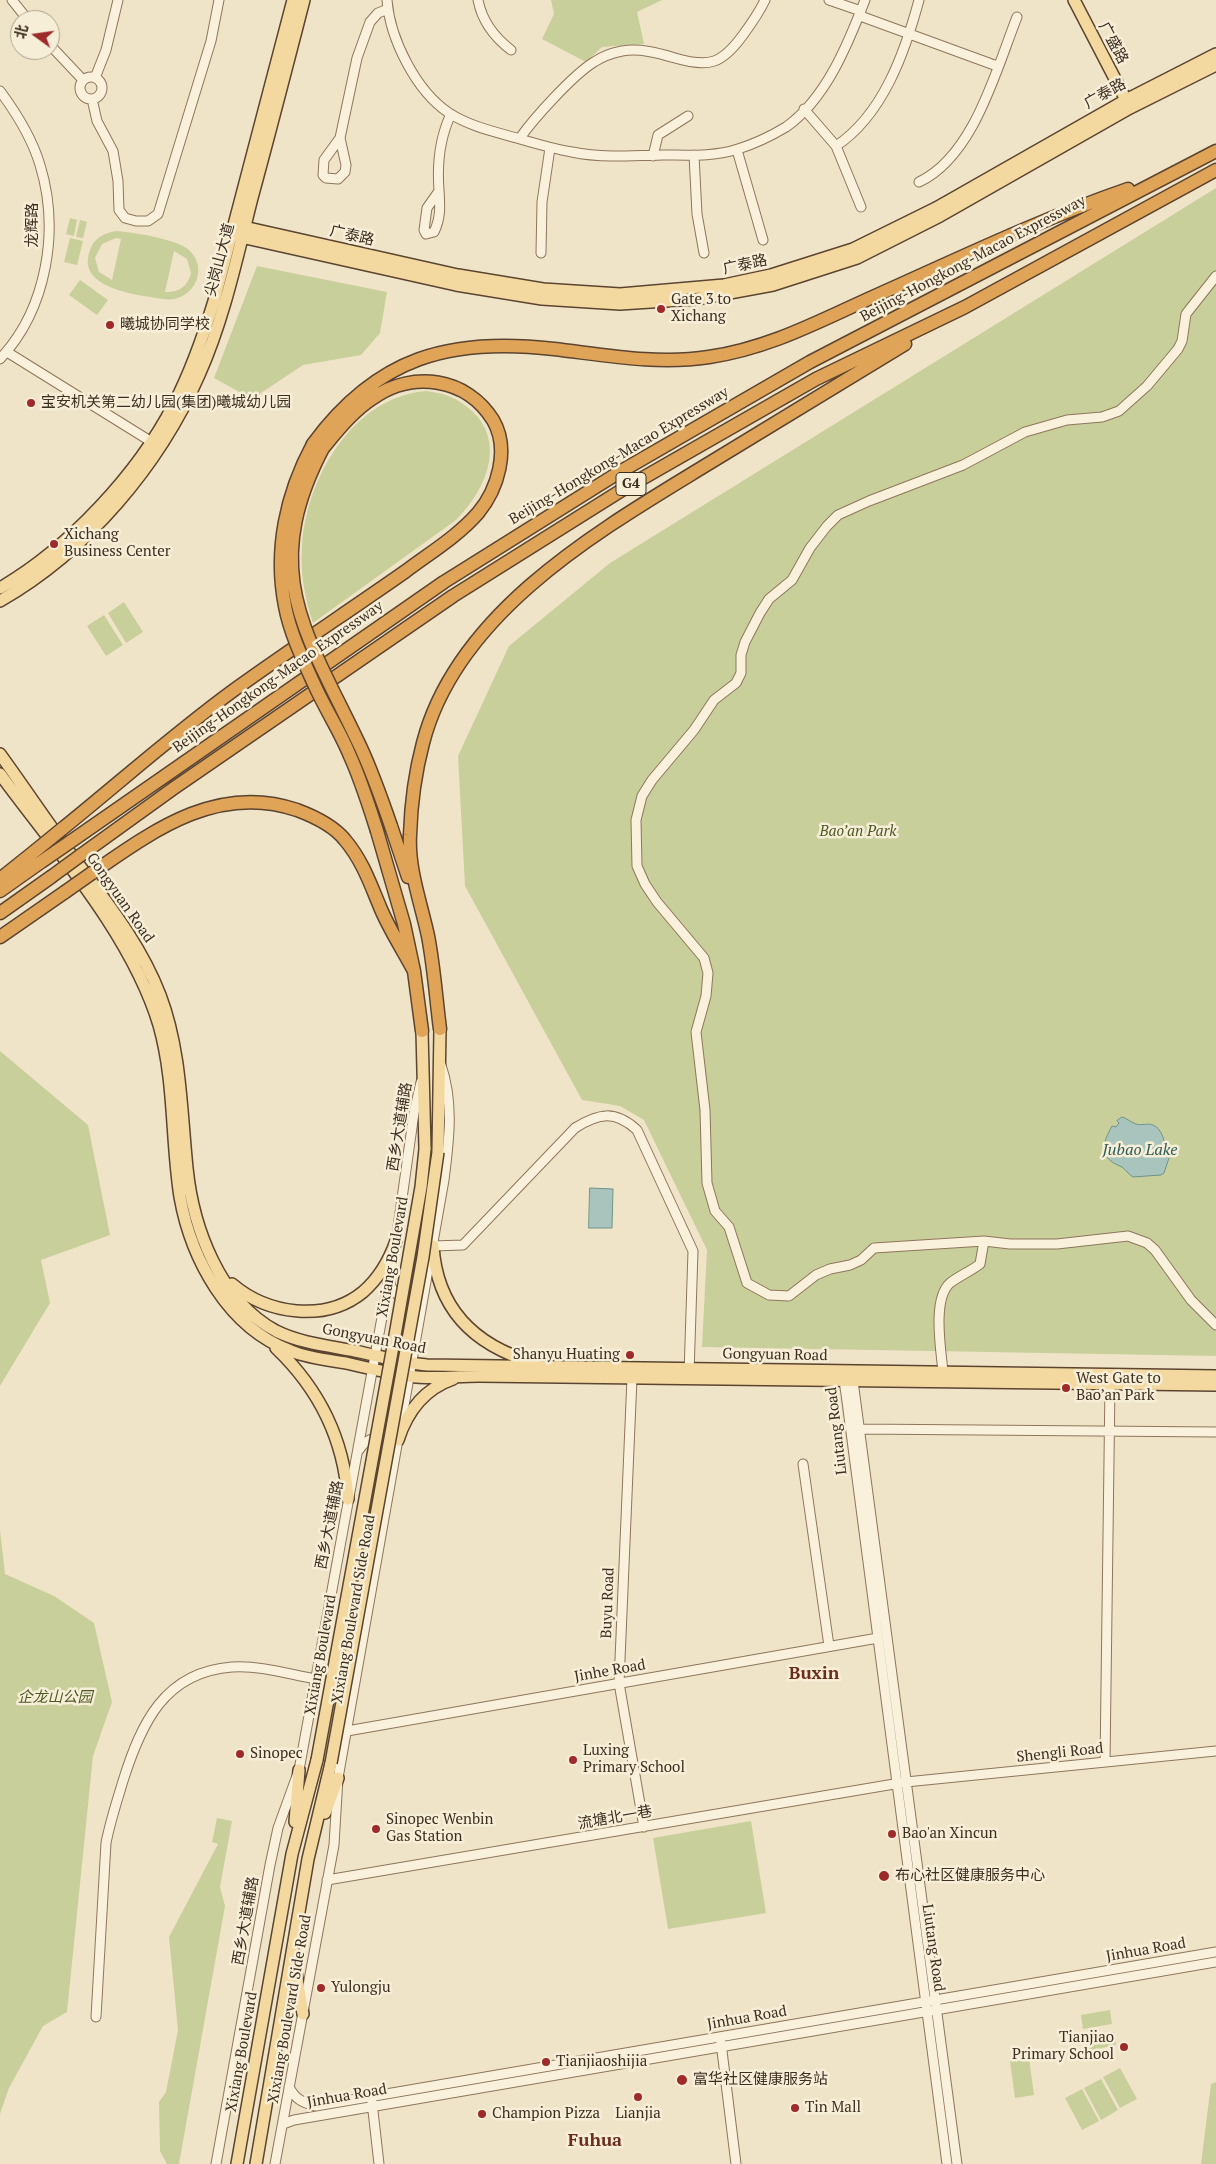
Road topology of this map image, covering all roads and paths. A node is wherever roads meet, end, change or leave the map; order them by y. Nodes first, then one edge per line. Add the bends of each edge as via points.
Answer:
1 (12, 0) edge
2 (118, 0) edge
3 (219, 0) edge
4 (293, 0) edge
5 (304, 0) edge
6 (478, 0) edge
7 (765, 0) edge
8 (830, 0) edge
9 (865, 0) edge
10 (919, 0) edge
11 (1074, 0) edge
12 (387, 5) edge
13 (20, 10) edge
14 (860, 13) junction
15 (1017, 17) dead end
16 (910, 34) junction
17 (511, 50) dead end
18 (1216, 54) edge
19 (60, 56) edge
20 (1216, 65) edge
21 (997, 66) junction
22 (95, 78) junction
23 (83, 80) junction
24 (0, 91) edge
25 (92, 99) junction
26 (1128, 104) junction
27 (804, 109) junction
28 (451, 114) junction
29 (688, 116) dead end
30 (340, 138) dead end
31 (520, 138) junction
32 (836, 146) junction
33 (550, 148) junction
34 (737, 150) junction
35 (1216, 151) edge
36 (694, 155) junction
37 (653, 156) junction
38 (1216, 170) edge
39 (1170, 174) junction
40 (919, 182) dead end
41 (439, 191) dead end
42 (861, 207) dead end
43 (238, 231) junction
44 (762, 240) dead end
45 (540, 253) dead end
46 (704, 253) dead end
47 (1216, 276) edge
48 (965, 307) junction
49 (7, 352) junction
50 (0, 359) edge
51 (155, 444) junction
52 (318, 446) junction
53 (0, 588) edge
54 (0, 602) edge
55 (0, 754) edge
56 (0, 774) edge
57 (0, 879) edge
58 (0, 891) edge
59 (0, 913) edge
60 (0, 937) edge
61 (428, 939) junction
62 (414, 971) junction
63 (440, 1029) joint
64 (422, 1031) joint
65 (440, 1060) junction
66 (424, 1065) junction
67 (984, 1241) junction
68 (396, 1242) junction
69 (432, 1246) junction
70 (222, 1275) junction
71 (390, 1276) junction
72 (425, 1288) junction
73 (1216, 1325) edge
74 (269, 1341) junction
75 (375, 1356) junction
76 (412, 1363) junction
77 (549, 1367) junction
78 (373, 1369) junction
79 (943, 1372) junction
80 (689, 1374) junction
81 (409, 1376) junction
82 (463, 1376) junction
83 (1216, 1376) edge
84 (848, 1377) junction
85 (632, 1378) junction
86 (1110, 1384) junction
87 (1216, 1386) edge
88 (860, 1428) junction
89 (1109, 1431) junction
90 (1216, 1432) edge
91 (397, 1446) junction
92 (357, 1452) junction
93 (803, 1464) dead end
94 (348, 1500) junction
95 (878, 1638) junction
96 (829, 1646) junction
97 (315, 1679) junction
98 (619, 1683) junction
99 (347, 1731) junction
100 (1216, 1751) edge
101 (1105, 1762) junction
102 (299, 1770) junction
103 (338, 1778) junction
104 (902, 1783) junction
105 (644, 1827) junction
106 (292, 1854) junction
107 (308, 1859) junction
108 (327, 1880) junction
109 (292, 1951) junction
110 (1216, 1952) edge
111 (1216, 1962) edge
112 (931, 2001) junction
113 (932, 2010) junction
114 (303, 2014) junction
115 (96, 2016) dead end
116 (721, 2037) junction
117 (722, 2046) junction
118 (289, 2087) junction
119 (372, 2096) junction
120 (373, 2106) junction
121 (283, 2124) junction
122 (216, 2164) edge
123 (237, 2164) edge
124 (256, 2164) edge
125 (275, 2164) edge
126 (379, 2164) edge
127 (736, 2164) edge
128 (947, 2164) edge
129 (957, 2164) edge

1 - 13 street
2 - 22 street via 106,50
3 - 25 street via 211,41 158,214 148,221 125,218 119,210 113,151 97,120
4 - 43 main road, 尖岗山大道
5 - 43 main road, 尖岗山大道
6 - 17 street via 485,22 501,43
7 - 31 street via 723,58 702,64 654,52 624,50 607,55 593,63 541,112
8 - 14 street
9 - 14 street
10 - 16 street
11 - 26 main road, 广盛路
12 - 28 street via 397,40 420,85
12 - 30 street via 370,22 364,34
14 - 16 street via 863,17
14 - 27 street via 838,60 818,94
15 - 21 street
16 - 21 street
16 - 32 street via 874,107
18 - 26 main road, 广泰路
19 - 23 street
20 - 26 main road, 广泰路
21 - 40 street via 984,101 960,145 939,170
22 - 23 street
22 - 25 street via 101,82 102,90 97,98
23 - 25 street via 82,94
24 - 49 street, 龙辉路 via 20,120 40,164 49,213 47,254 40,286 21,331
26 - 43 main road, 广泰路 via 940,216 857,258 774,285 697,298 620,304 542,298 456,284
27 - 32 street
27 - 34 street via 785,127
28 - 31 street via 492,132
28 - 41 street via 440,144
29 - 37 street via 658,136
31 - 33 street
32 - 42 street
33 - 37 street via 599,156
33 - 45 street via 542,202
34 - 36 street
34 - 44 street
35 - 39 highway, Beijing-Hongkong-Macao Expressway / G4
36 - 37 street
36 - 46 street
38 - 48 highway, Beijing-Hongkong-Macao Expressway / G4
39 - 52 highway via 1071,209 810,327 738,352 707,358 646,360 522,346 482,346 438,352 412,361 368,386 346,404
39 - 58 highway, Beijing-Hongkong-Macao Expressway / G4, bridge via 810,362 618,473 444,582
43 - 51 main road, 尖岗山大道 via 224,305 200,374 182,411
47 - 67 street via 1186,314 1178,349 1147,386 1119,411 1102,417 1067,420 1025,432 963,465 838,515 826,526 792,580 769,599 760,613 745,642 741,673 736,683 714,700 694,730 652,780 642,796 636,820 637,866 645,884 704,958 708,973 706,996 696,1032 705,1110 707,1183 714,1210 729,1227 747,1284 770,1295 788,1296 816,1275 861,1260 874,1248
48 - 59 highway, Beijing-Hongkong-Macao Expressway / G4, bridge via 816,379 622,490 453,596 174,788
48 - 61 highway via 672,485 580,546 525,588 482,634 447,685 423,741 417,770 410,838
49 - 50 street, 龙辉路
49 - 51 street
51 - 53 main road, 尖岗山大道 via 93,514 49,553
51 - 54 main road, 尖岗山大道 via 111,510 44,572
52 - 57 highway, bridge via 374,396 408,382 426,380 445,382 460,389 486,410 495,424 502,454 499,471 485,502 463,528 233,691
52 - 61 highway, bridge via 295,522 292,548 296,604 317,659 378,785
52 - 62 highway, bridge via 301,466 284,523 281,574 285,607 315,686 364,789 404,924
55 - 70 main road, Gongyuan Road via 117,914 157,988 169,1021 176,1057 193,1206 203,1240
56 - 74 main road, Gongyuan Road via 89,894 145,988 163,1043 180,1195 189,1235 205,1271 222,1297 246,1324
60 - 62 highway, bridge via 138,841 189,814 215,805 262,802 306,814 344,838 359,858 380,909
61 - 63 highway
62 - 64 highway
63 - 65 main road, Xixiang Boulevard
64 - 66 main road, Xixiang Boulevard
65 - 69 street, Xixiang Boulevard Side Road via 446,1079 450,1125
65 - 107 main road, Xixiang Boulevard, bridge via 438,1152 423,1257 331,1763
66 - 68 street, 西乡大道辅路
66 - 106 main road, Xixiang Boulevard, bridge via 425,1149 421,1187 317,1760
67 - 73 street via 1057,1244 1128,1236 1138,1238 1155,1250 1191,1300
67 - 79 street via 980,1264 949,1284 940,1304
68 - 70 main road via 383,1270 362,1292 349,1301 323,1309 298,1311 275,1307 245,1293
68 - 71 street, 西乡大道辅路
69 - 72 street, Xixiang Boulevard Side Road
69 - 77 main road via 438,1282 445,1298 467,1327 504,1352
69 - 80 street via 463,1245 575,1128 592,1118 612,1116 626,1120 637,1130 693,1251
70 - 75 main road, Gongyuan Road via 245,1306 277,1331
71 - 72 street via 391,1287 400,1298 414,1299
71 - 75 street, 西乡大道辅路
72 - 76 street, Xixiang Boulevard Side Road
74 - 78 main road, Gongyuan Road via 300,1354
74 - 94 main road via 303,1376 330,1420 340,1449
75 - 76 main road, Gongyuan Road
75 - 78 street, 西乡大道辅路
76 - 77 main road, Gongyuan Road
76 - 81 street, Xixiang Boulevard Side Road
77 - 80 main road, Gongyuan Road
78 - 81 main road, Gongyuan Road
78 - 92 street, 西乡大道辅路
79 - 83 main road, Gongyuan Road
79 - 84 main road, Gongyuan Road
80 - 84 main road, Gongyuan Road
80 - 85 main road, Gongyuan Road
81 - 82 main road, Gongyuan Road
81 - 91 street, Xixiang Boulevard Side Road
82 - 85 main road, Gongyuan Road
82 - 91 main road via 446,1382 419,1401 403,1426
84 - 86 main road, Gongyuan Road
84 - 88 street, Liutang Road
84 - 95 street, Liutang Road
85 - 98 street, Buyu Road
86 - 87 main road, Gongyuan Road
86 - 89 street
88 - 89 street
88 - 104 street, Liutang Road
89 - 90 street
89 - 101 street
91 - 92 street via 379,1438 367,1440
91 - 99 street, Xixiang Boulevard Side Road
92 - 94 street, 西乡大道辅路
93 - 96 street
94 - 97 street, 西乡大道辅路
95 - 96 street, Jinhe Road
95 - 104 street, Liutang Road
96 - 98 street, Jinhe Road
97 - 102 street, 西乡大道辅路
97 - 115 street via 248,1668 217,1669 190,1679 152,1712 135,1744 106,1843
98 - 99 street, Jinhe Road
98 - 105 street, Buyu Road
99 - 103 street, Xixiang Boulevard Side Road
100 - 101 street, Shengli Road
101 - 104 street, Shengli Road
102 - 106 main road
102 - 122 street, 西乡大道辅路 via 278,1828 270,1865
103 - 107 main road
103 - 108 street, Xixiang Boulevard Side Road via 334,1845
104 - 105 street, 流塘北一巷
104 - 112 street, Liutang Road
105 - 108 street, 流塘北一巷
106 - 123 main road, Xixiang Boulevard
107 - 109 main road, Xixiang Boulevard
108 - 114 street, Xixiang Boulevard Side Road
109 - 114 main road
109 - 124 main road, Xixiang Boulevard
110 - 112 street, Jinhua Road
111 - 113 street, Jinhua Road
112 - 113 street, Liutang Road
112 - 116 street, Jinhua Road
113 - 117 street, Jinhua Road
113 - 128 street, Liutang Road
113 - 129 street, Liutang Road
114 - 118 street, Xixiang Boulevard Side Road
116 - 117 street
116 - 119 street, Jinhua Road
117 - 120 street, Jinhua Road
117 - 127 street
118 - 119 street, Jinhua Road via 299,2100 316,2106
118 - 121 street, Xixiang Boulevard Side Road
119 - 120 street
120 - 121 street, Jinhua Road
120 - 126 street
121 - 125 street, Xixiang Boulevard Side Road

